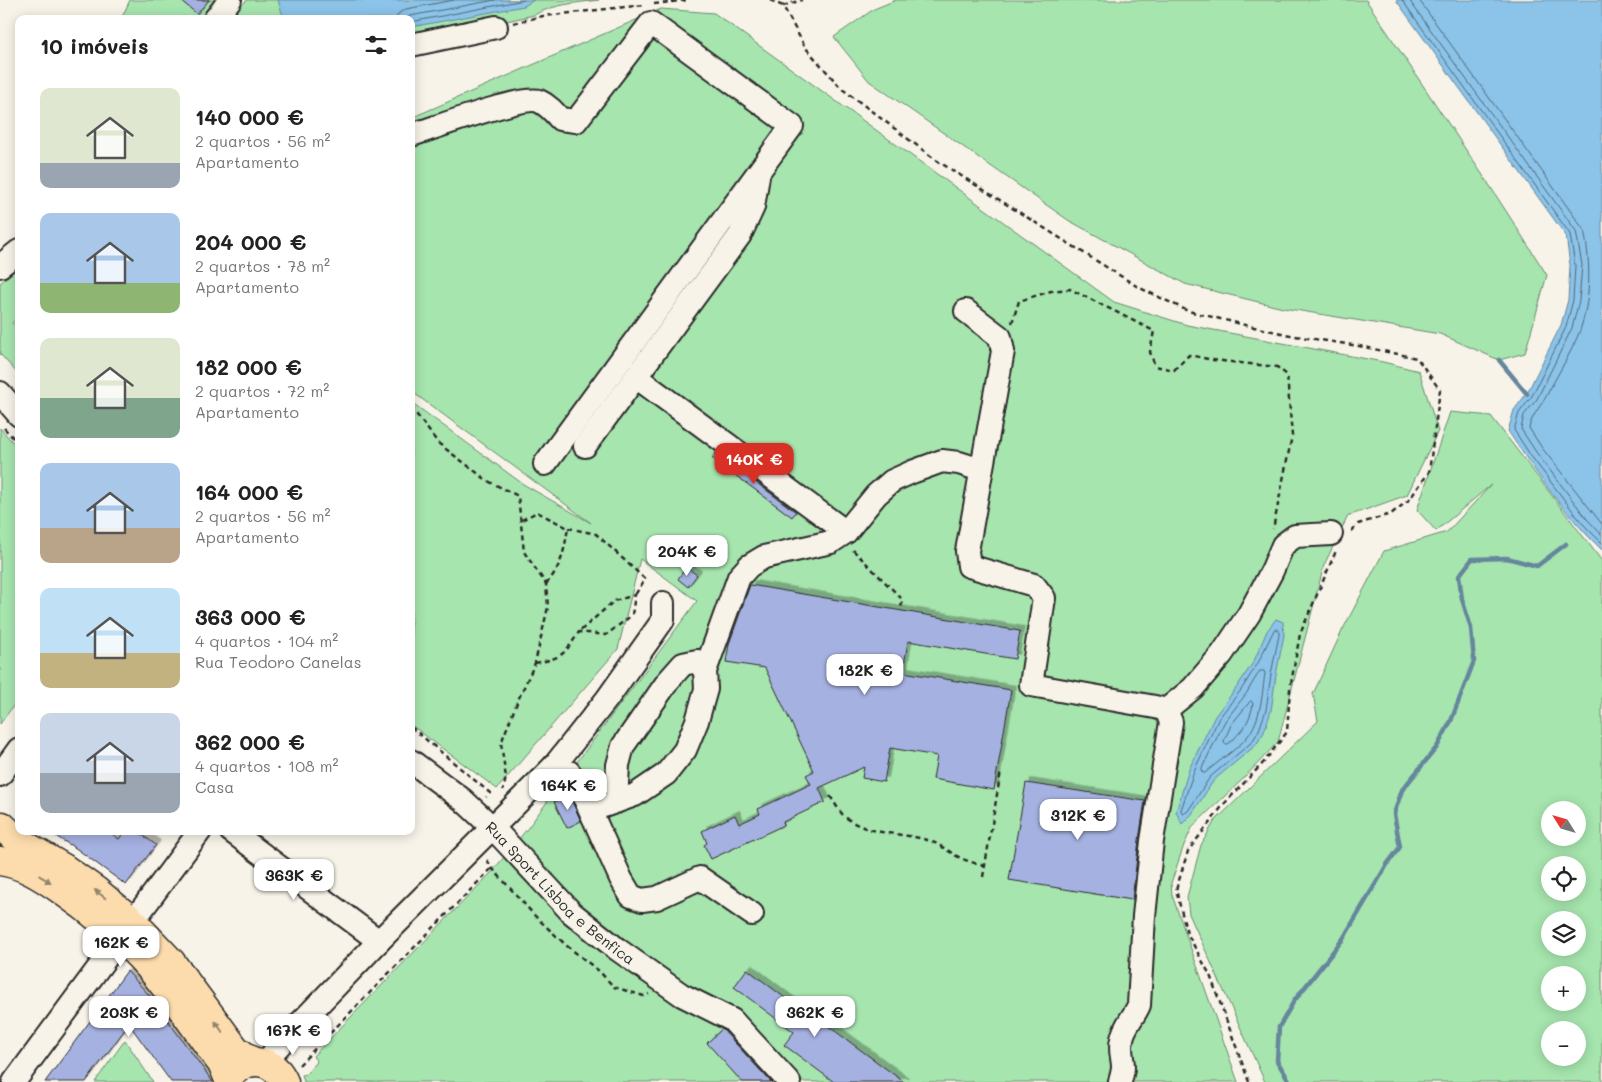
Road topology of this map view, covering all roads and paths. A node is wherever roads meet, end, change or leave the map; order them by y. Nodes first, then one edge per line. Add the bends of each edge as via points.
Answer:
1 (230, 0) edge
2 (688, 0) edge
3 (770, 0) edge
4 (802, 0) edge
5 (783, 6) junction
6 (218, 15) edge
7 (496, 27) joint
8 (415, 44) edge
9 (415, 134) edge
10 (759, 172) junction
11 (15, 254) edge
12 (0, 266) edge
13 (966, 311) dead end
14 (1001, 343) junction
15 (636, 377) junction
16 (0, 393) edge
17 (15, 410) edge
18 (415, 412) edge
19 (0, 424) edge
20 (15, 440) edge
21 (585, 446) dead end
22 (545, 464) dead end
23 (981, 470) junction
24 (522, 520) junction
25 (568, 528) junction
26 (1273, 532) dead end
27 (842, 534) junction
28 (1339, 540) junction
29 (546, 584) junction
30 (635, 595) junction
31 (663, 603) dead end
32 (902, 611) dead end
33 (579, 632) junction
34 (535, 664) junction
35 (705, 671) junction
36 (1166, 710) junction
37 (15, 754) edge
38 (415, 764) edge
39 (554, 766) junction
40 (1001, 771) dead end
41 (0, 775) edge
42 (502, 795) dead end
43 (830, 796) dead end
44 (586, 801) junction
45 (616, 802) junction
46 (1, 827) edge
47 (494, 828) junction
48 (197, 835) edge
49 (236, 835) edge
50 (0, 861) edge
51 (986, 866) junction
52 (492, 868) dead end
53 (983, 877) dead end
54 (752, 914) dead end
55 (126, 929) junction
56 (380, 941) junction
57 (275, 1069) edge
58 (229, 1081) edge
59 (14, 1082) edge
60 (789, 1082) edge
61 (1120, 1082) edge
62 (1249, 1082) edge

1 - 6 street
2 - 7 path via 543,16
3 - 5 path
4 - 5 path
5 - 28 path via 805,48 841,88 936,160 1138,287 1188,311 1294,336 1417,358 1440,390 1429,472 1409,500 1392,514 1358,524
7 - 8 street
9 - 10 street via 517,103 538,100 560,119 576,121 651,23 792,126
10 - 15 street via 753,207 740,235
10 - 22 street
11 - 12 street
13 - 14 street via 1000,337
14 - 23 street via 1003,351
14 - 26 path via 1019,300 1070,289 1154,331 1150,352 1155,366 1174,370 1188,355 1277,367 1287,375 1292,436
15 - 21 street
15 - 27 street
16 - 17 street
18 - 24 path via 438,443 488,481 518,496
19 - 20 path
23 - 27 street via 942,460 892,481
23 - 36 street via 967,551 969,566 1034,585 1044,598 1031,685
24 - 25 path via 537,512
24 - 29 path via 524,552
25 - 29 path via 563,556 555,574
25 - 30 path via 596,534 645,578
27 - 32 path via 902,599
27 - 35 street via 831,542 764,557 749,566 739,577
28 - 36 street via 1295,536 1283,545 1249,614 1222,654 1193,688
28 - 62 path via 1300,634 1290,689 1287,732 1188,851 1176,890 1187,933 1210,975
29 - 34 path via 548,607
30 - 33 path via 614,601
30 - 33 path via 632,615 606,635
31 - 39 street via 663,620
33 - 34 path via 566,652
34 - 42 path via 501,742 506,778
35 - 45 street via 706,689 685,750 666,774 635,795
35 - 45 street via 697,661 683,664 623,746 618,765
36 - 61 street via 1170,722 1152,841 1139,1005 1122,1038
37 - 41 street
38 - 47 street, Rua Sport Lisboa e Benfica
39 - 44 street via 569,772
39 - 47 street
40 - 51 path
43 - 51 path via 842,814 863,827 937,843 964,860
44 - 45 street via 604,806
44 - 54 street via 631,896 642,900 657,898 700,878
55 -> 46 main road via 96,891
47 - 56 street
47 - 60 street, Rua Sport Lisboa e Benfica via 572,913 682,995 732,1020
48 - 55 street
49 - 56 street
50 -> 55 main road via 15,864 49,882 83,906
51 - 53 path
52 - 57 path
57 -> 55 main road via 236,1050 171,962
55 - 58 main road via 143,959 222,1065
55 - 59 street
56 - 57 street via 275,1050
57 - 58 main road via 238,1067

